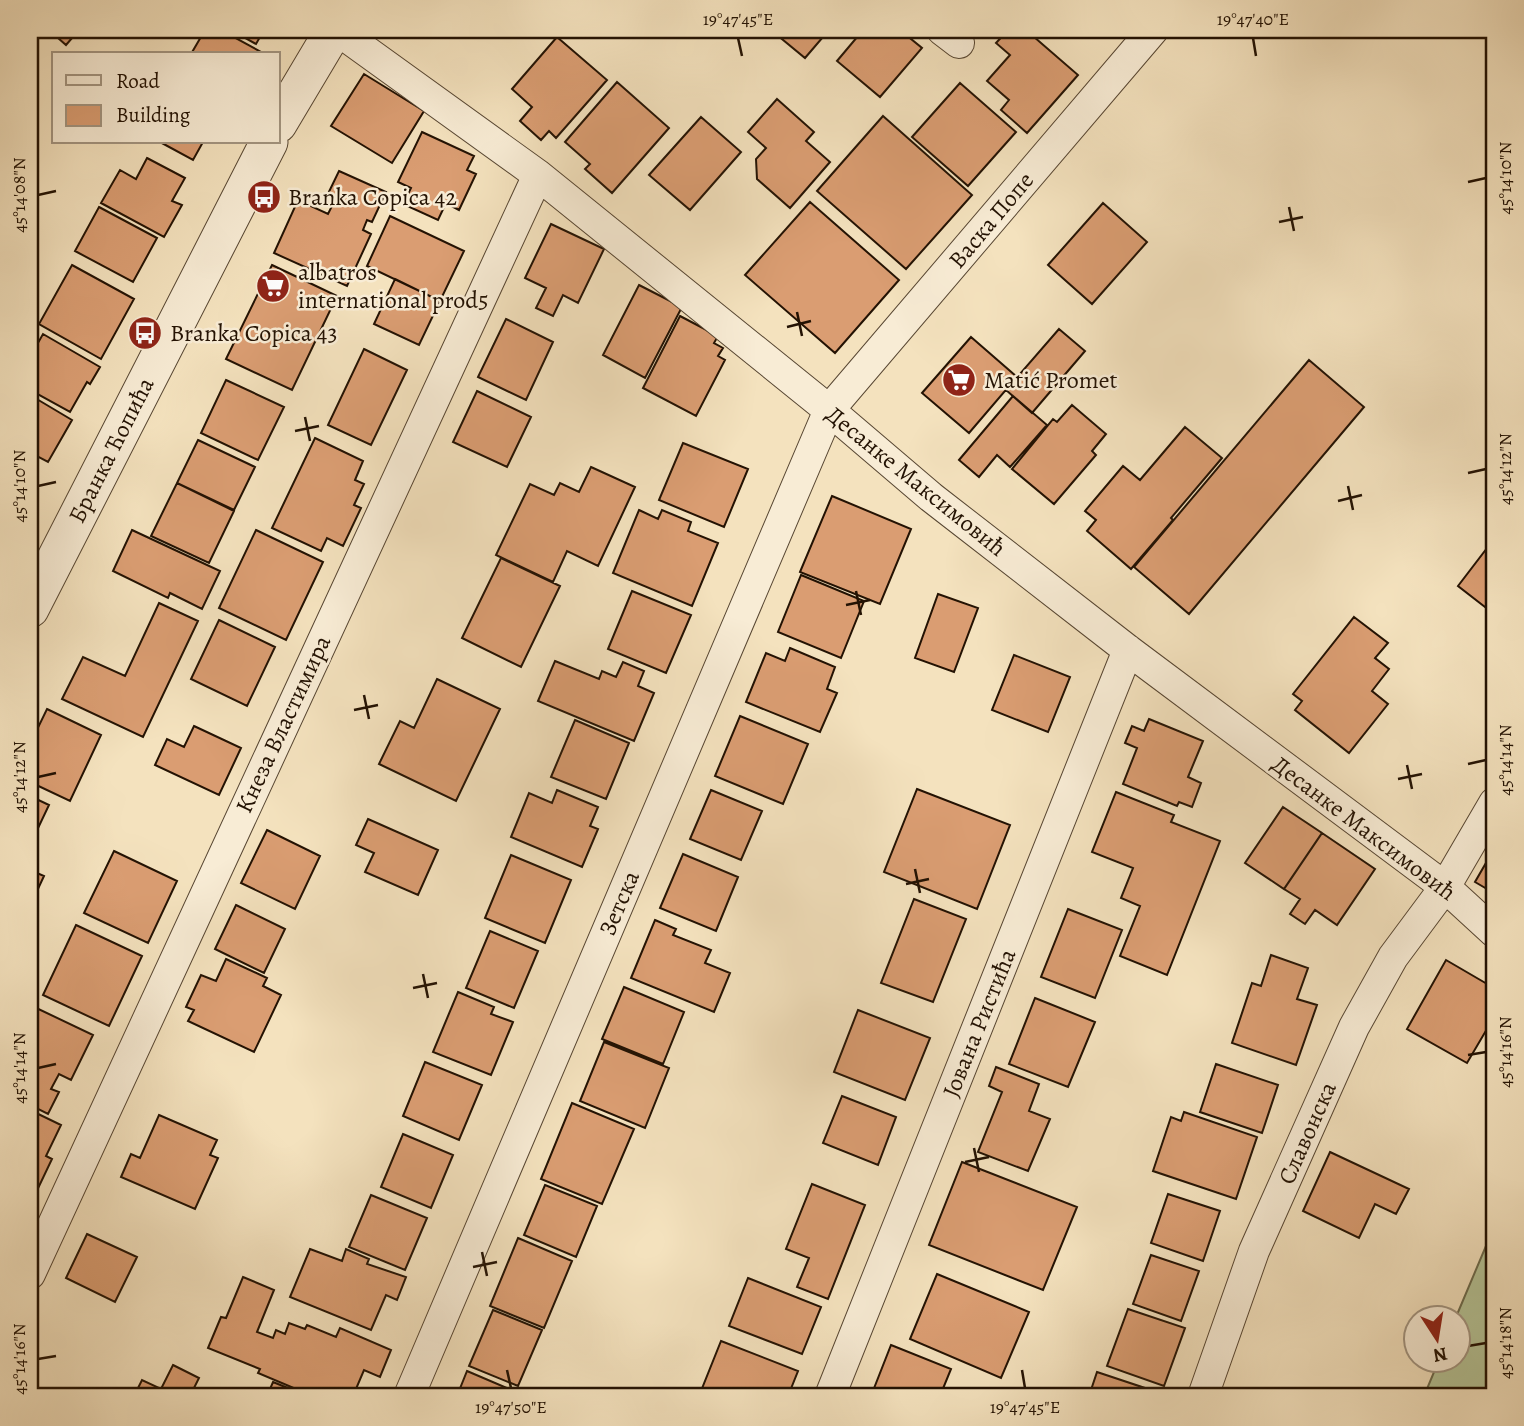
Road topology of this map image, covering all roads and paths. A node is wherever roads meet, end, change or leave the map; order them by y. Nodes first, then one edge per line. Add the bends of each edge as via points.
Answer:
1 (335, 30) edge
2 (1153, 30) edge
3 (280, 121) edge
4 (268, 144) edge
5 (538, 175) junction
6 (829, 410) junction
7 (30, 609) edge
8 (1128, 650) junction
9 (1494, 803) edge
10 (1445, 887) junction
11 (1494, 932) edge
12 (30, 1275) edge
13 (409, 1396) edge
14 (830, 1396) edge
15 (1203, 1396) edge

1 - 3 street
1 - 5 street, Десанке Максимовић
2 - 6 street, Васка Попе
4 - 7 street, Бранка Ћопића
5 - 6 street, Десанке Максимовић
5 - 12 street, Кнеза Властимира
6 - 8 street, Десанке Максимовић via 931,497
6 - 13 street, Зетска
8 - 10 street, Десанке Максимовић
8 - 14 street, Јована Ристића
9 - 10 street, Славонска
10 - 11 street, Десанке Максимовић
10 - 15 street, Славонска via 1393,957 1354,1027 1254,1251

